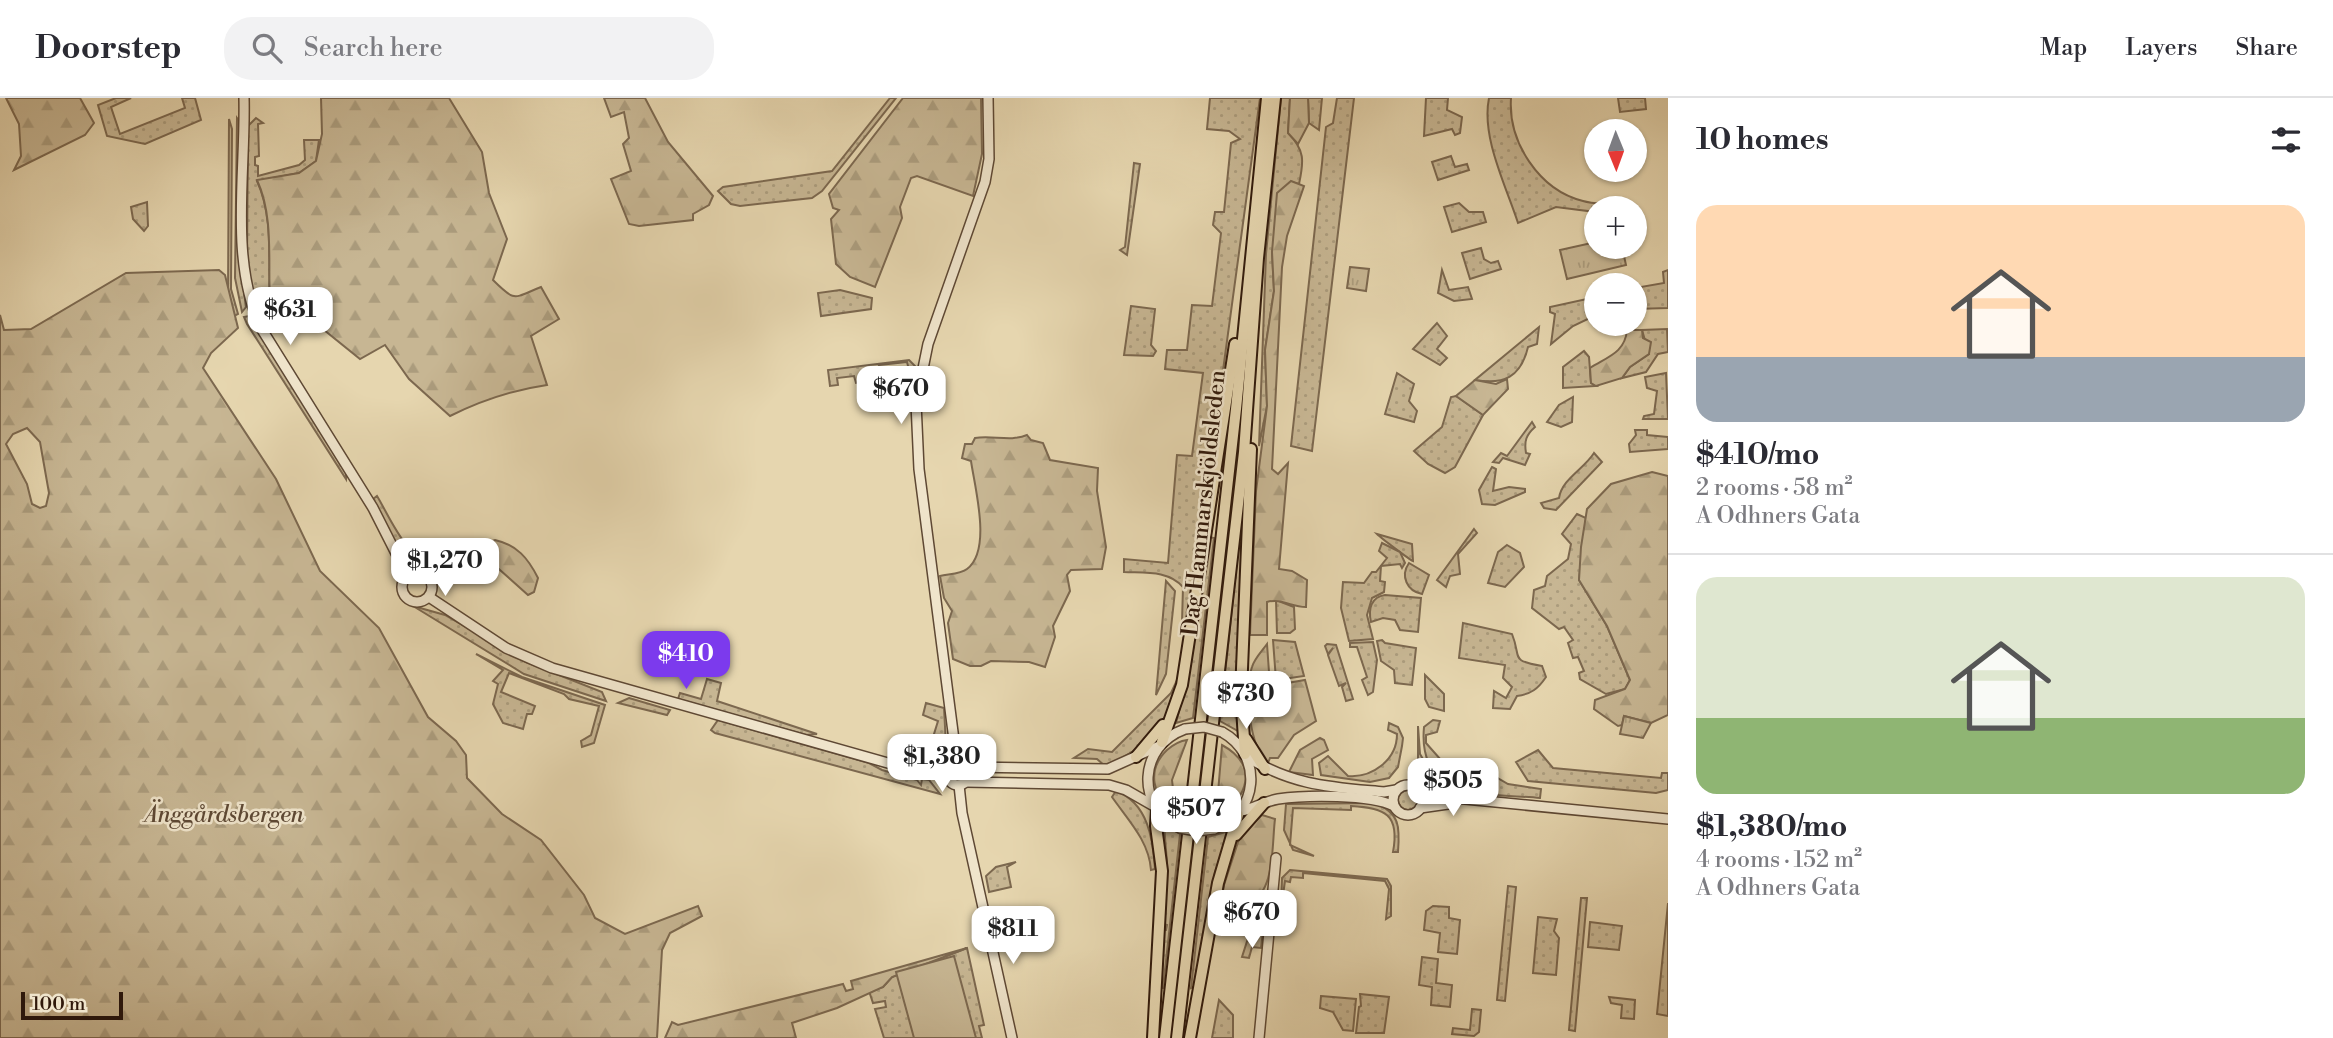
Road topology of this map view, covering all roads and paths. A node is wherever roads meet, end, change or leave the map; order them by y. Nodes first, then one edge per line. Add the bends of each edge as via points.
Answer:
1 (244, 98) edge
2 (988, 98) edge
3 (1267, 98) edge
4 (1276, 98) edge
5 (1253, 258) junction
6 (407, 575) junction
7 (429, 597) junction
8 (1175, 709) junction
9 (1246, 738) junction
10 (1160, 744) junction
11 (1246, 756) junction
12 (1136, 757) junction
13 (957, 763) junction
14 (967, 767) junction
15 (1265, 769) junction
16 (947, 774) junction
17 (962, 783) junction
18 (1396, 790) junction
19 (1420, 791) junction
20 (1481, 801) junction
21 (1264, 803) junction
22 (1394, 806) junction
23 (1156, 808) junction
24 (1420, 808) junction
25 (1239, 813) junction
26 (1668, 819) edge
27 (1230, 841) junction
28 (1276, 858) dead end
29 (1012, 1038) edge
30 (1153, 1038) edge
31 (1165, 1038) edge
32 (1177, 1038) edge
33 (1190, 1038) edge
34 (1259, 1038) edge

1 - 6 street via 243,257 248,298 261,328 367,498
2 - 13 street via 985,182 927,348 915,403 919,469
3 - 5 main road, Dag Hammarskjöldsleden
4 - 5 main road, Dag Hammarskjöldsleden
5 - 8 main road
5 - 9 main road via 1241,677
5 - 31 main road, Dag Hammarskjöldsleden
5 - 32 main road, Dag Hammarskjöldsleden via 1244,453
6 - 7 street via 420,572 429,577 433,587
6 - 7 street via 402,585 407,599 419,603
7 - 16 street via 506,648 574,676 909,769
8 - 10 main road
8 - 12 main road
9 - 11 main road
9 - 15 main road
10 - 11 street, bridge via 1185,729 1204,727 1222,732
10 - 12 street
10 - 23 street via 1147,774
11 - 15 street
11 - 25 street via 1251,785
12 - 14 street via 1098,770
13 - 14 street
13 - 16 street
14 - 17 street via 969,777
15 - 18 street via 1296,781
16 - 17 street via 951,782
17 - 23 street via 1109,785
17 - 29 street via 962,813
18 - 19 street via 1409,785
18 - 22 street
19 - 20 street
19 - 24 street
20 - 24 street
20 - 26 street
21 - 22 street via 1294,798 1370,800
21 - 25 street
21 - 27 main road
22 - 24 street via 1406,814
23 - 25 street, bridge via 1180,828 1197,831 1214,829
23 - 30 main road via 1162,871
25 - 27 main road
27 - 33 main road
28 - 34 street

